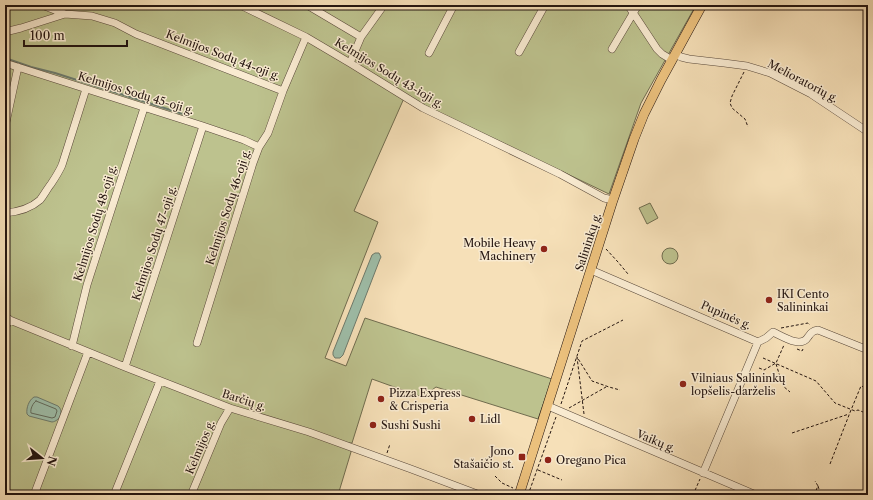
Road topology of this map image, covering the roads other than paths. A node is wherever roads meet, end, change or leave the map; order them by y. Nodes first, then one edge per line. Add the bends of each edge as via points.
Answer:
1 (42, 5) edge
2 (240, 5) edge
3 (307, 5) edge
4 (384, 5) edge
5 (454, 5) edge
6 (545, 5) edge
7 (628, 5) edge
8 (638, 5) edge
9 (702, 5) edge
10 (633, 13) junction
11 (65, 14) junction
12 (5, 32) edge
13 (306, 37) junction
14 (361, 37) junction
15 (612, 49) dead end
16 (519, 52) dead end
17 (429, 53) dead end
18 (674, 57) junction
19 (350, 62) junction
20 (5, 63) edge
21 (18, 67) junction
22 (86, 89) junction
23 (283, 90) junction
24 (144, 108) junction
25 (203, 126) junction
26 (5, 127) edge
27 (868, 132) edge
28 (259, 147) junction
29 (613, 200) junction
30 (5, 213) edge
31 (591, 270) junction
32 (7, 318) edge
33 (5, 329) edge
34 (758, 342) junction
35 (197, 343) dead end
36 (72, 346) junction
37 (868, 350) edge
38 (88, 352) junction
39 (125, 367) junction
40 (160, 380) junction
41 (548, 406) junction
42 (230, 408) junction
43 (703, 473) junction
44 (524, 494) edge
45 (34, 495) edge
46 (114, 495) edge
47 (191, 495) edge
48 (480, 495) edge
49 (756, 495) edge

1 - 11 street, Kelmijos Sodų 44-oji g.
2 - 13 street, Kelmijos Sodų 43-ioji g.
3 - 14 street
4 - 14 street
5 - 17 street
6 - 16 street
7 - 10 street
8 - 10 street
9 - 18 main road, Salininkų g.
10 - 15 street
10 - 18 street via 657,49 662,54
11 - 12 street
11 - 23 street, Kelmijos Sodų 44-oji g. via 92,16 115,23 136,34
13 - 19 street, Kelmijos Sodų 43-ioji g.
13 - 23 street, Kelmijos Sodų 46-oji g.
14 - 19 street
18 - 27 street, Melioratorių g. via 747,66 770,74 811,94
18 - 29 main road, Salininkų g. via 642,120
19 - 29 street, Kelmijos Sodų 43-ioji g. via 423,108 604,198
20 - 21 street, Kelmijos Sodų 45-oji g.
21 - 22 street, Kelmijos Sodų 45-oji g.
21 - 26 street
22 - 24 street, Kelmijos Sodų 45-oji g.
22 - 30 street via 59,172 39,200 22,210
23 - 28 street, Kelmijos Sodų 46-oji g. via 268,133
24 - 25 street, Kelmijos Sodų 45-oji g.
24 - 36 street, Kelmijos Sodų 48-oji g. via 90,278
25 - 28 street, Kelmijos Sodų 45-oji g.
25 - 39 street, Kelmijos Sodų 47-oji g.
28 - 35 street, Kelmijos Sodų 46-oji g.
29 - 31 main road, Salininkų g.
31 - 34 street, Pupinės g.
31 - 41 main road, Salininkų g.
32 - 33 street
32 - 36 street, Barčių g.
34 - 37 street, Pupinės g. via 773,332 796,342 803,342 818,330
34 - 43 street
36 - 38 street, Barčių g.
38 - 39 street, Barčių g.
38 - 45 street
39 - 40 street, Barčių g.
40 - 42 street, Barčių g.
40 - 46 street
41 - 43 street, Vaikų g.
41 - 44 main road, Salininkų g.
42 - 47 street, Kelmijos g.
42 - 48 street, Barčių g. via 309,432
43 - 49 street, Vaikų g.

